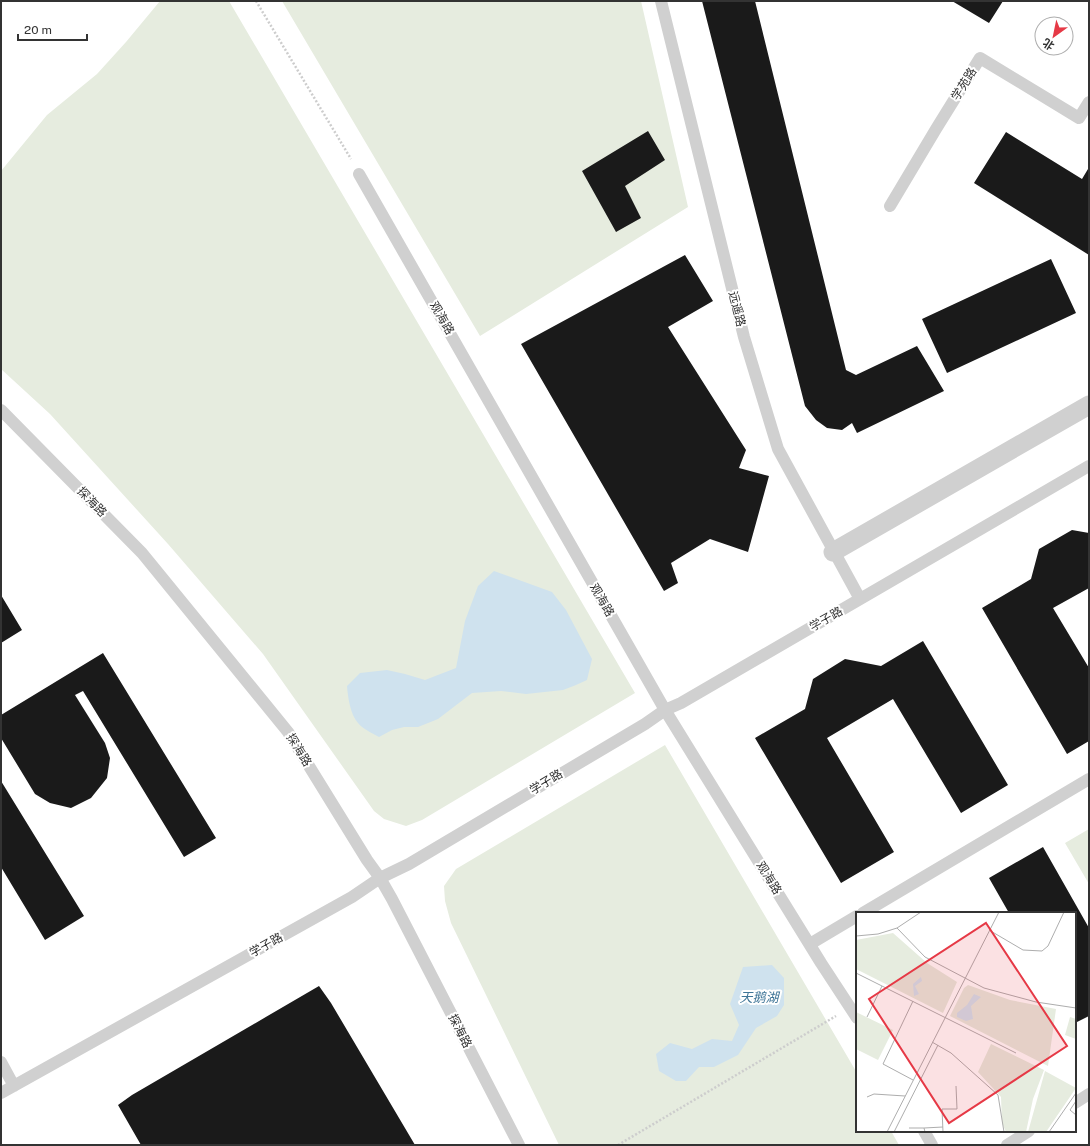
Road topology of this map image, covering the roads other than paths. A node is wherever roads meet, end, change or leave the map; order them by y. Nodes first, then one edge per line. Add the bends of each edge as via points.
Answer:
1 (661, 1) edge
2 (1089, 102) edge
3 (359, 174) road end
4 (890, 206) dead end
5 (1089, 405) edge
6 (1, 410) edge
7 (1089, 466) edge
8 (834, 552) junction
9 (860, 599) junction
10 (665, 710) junction
11 (1089, 779) edge
12 (380, 878) junction
13 (865, 912) edge
14 (856, 917) edge
15 (810, 944) junction
16 (856, 1016) edge
17 (1, 1062) edge
18 (14, 1086) junction
19 (1, 1093) edge
20 (1089, 1094) edge
21 (1076, 1102) edge
22 (925, 1132) edge
23 (1027, 1132) edge
24 (519, 1145) edge
25 (932, 1145) edge
26 (1007, 1145) edge

1 - 8 lane, 远遥路 via 744,337 778,449
2 - 4 lane, 学苑路 via 1079,118 980,58
3 - 10 lane, 观海路
5 - 8 street
6 - 12 lane, 探海路 via 142,553 288,732
7 - 9 lane, 学子路
8 - 9 lane, 远遥路
9 - 10 lane, 学子路
10 - 12 lane, 学子路 via 409,864
10 - 15 lane, 观海路
11 - 13 lane
12 - 18 lane, 学子路 via 352,897
12 - 24 lane, 探海路
14 - 15 lane
15 - 16 lane, 观海路
17 - 18 lane
18 - 19 lane, 学子路
20 - 21 lane
22 - 25 lane
23 - 26 lane

